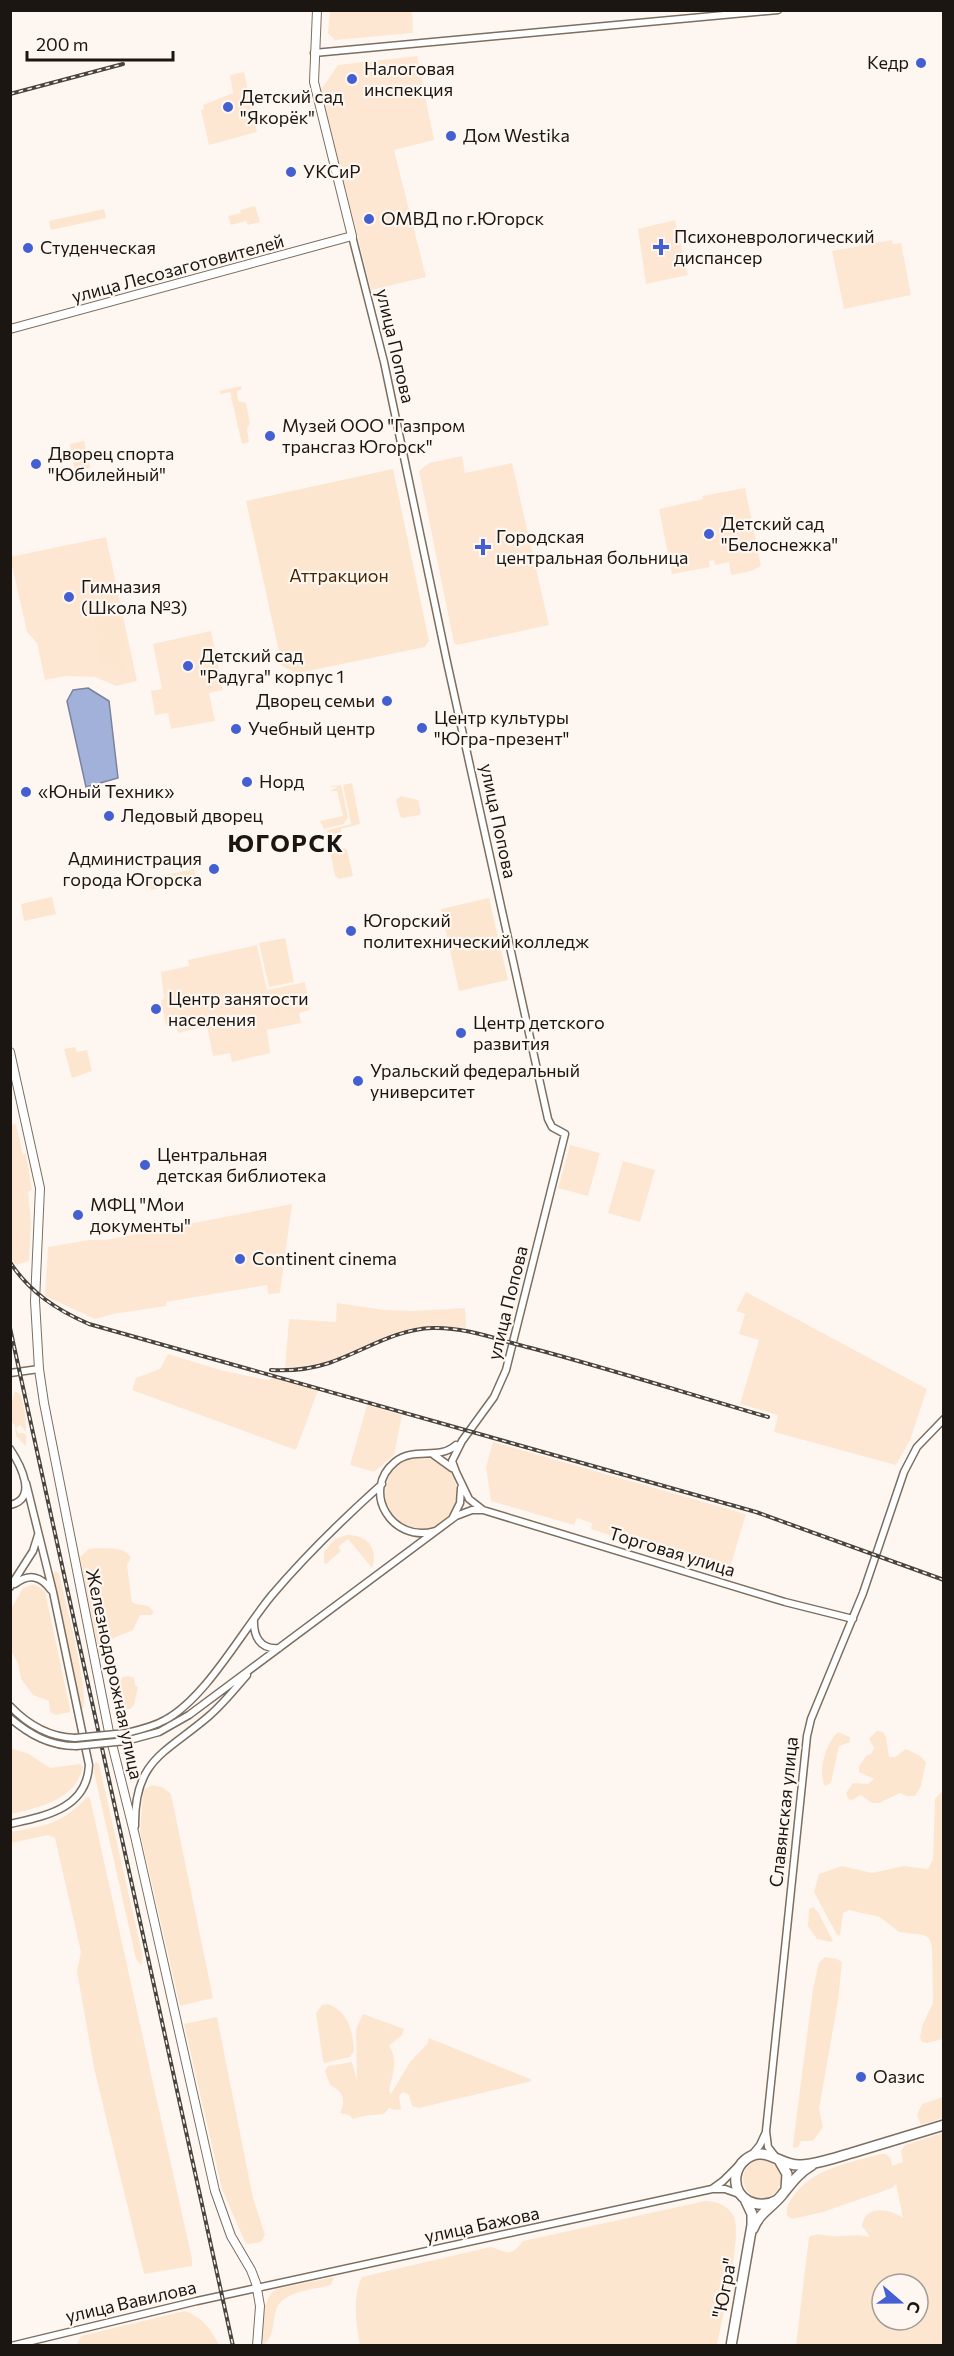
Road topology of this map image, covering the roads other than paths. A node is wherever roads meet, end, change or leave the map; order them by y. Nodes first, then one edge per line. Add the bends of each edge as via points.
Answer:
1 (317, 10) edge
2 (778, 10) edge
3 (314, 53) junction
4 (352, 236) junction
5 (10, 329) edge
6 (10, 1052) edge
7 (39, 1369) junction
8 (10, 1373) edge
9 (944, 1419) edge
10 (462, 1441) junction
11 (10, 1449) edge
12 (428, 1453) junction
13 (456, 1472) junction
14 (459, 1481) junction
15 (26, 1483) junction
16 (382, 1484) junction
17 (10, 1506) edge
18 (483, 1510) junction
19 (449, 1522) junction
20 (38, 1527) junction
21 (441, 1528) junction
22 (10, 1588) edge
23 (53, 1592) junction
24 (254, 1618) junction
25 (853, 1619) junction
26 (279, 1648) junction
27 (253, 1667) junction
28 (10, 1706) edge
29 (10, 1718) edge
30 (10, 1824) edge
31 (135, 1836) junction
32 (944, 2125) edge
33 (766, 2131) junction
34 (747, 2158) junction
35 (777, 2159) junction
36 (813, 2164) junction
37 (712, 2189) junction
38 (785, 2191) junction
39 (743, 2197) junction
40 (777, 2200) junction
41 (751, 2237) junction
42 (257, 2289) junction
43 (11, 2346) edge
44 (257, 2346) edge
45 (731, 2346) edge

1 - 3 main road, улица Попова
2 - 3 street
3 - 4 main road, улица Попова via 315,90
4 - 5 main road, улица Лесозаготовителей
4 - 10 street, улица Попова via 384,362 552,1127 565,1134 506,1370 494,1396
6 - 7 main road, Железнодорожная улица via 40,1188 34,1291
7 - 8 street
7 - 31 main road, Железнодорожная улица via 109,1732
9 - 25 street, Славянская улица via 917,1447 904,1472
10 - 12 street via 444,1453
10 - 13 street via 453,1458
11 - 15 street
12 - 13 street via 444,1460
12 - 16 street via 400,1458 387,1470
13 - 14 street
14 - 18 street via 471,1502
14 - 19 street via 460,1503
15 - 17 street via 21,1500
15 - 20 street
16 - 21 street via 382,1506 397,1526 419,1533
16 - 24 street via 317,1545
18 - 19 street via 468,1511
18 - 25 street, Торговая улица
19 - 21 street
20 - 22 street via 33,1551
20 - 23 street
21 - 26 street
22 - 23 street via 33,1576
23 - 30 street via 89,1773 77,1797 61,1810
24 - 26 street via 255,1635 261,1644
24 - 28 street, bridge via 213,1674 182,1708 164,1721 126,1733 75,1738 41,1730
25 - 33 street, Славянская улица via 811,1719 805,1744
26 - 27 street
27 - 29 street, bridge via 174,1725 126,1741 63,1745 40,1739
27 - 31 street via 220,1706 176,1740 151,1766 136,1800
31 - 42 main road, Железнодорожная улица via 215,2191
32 - 36 highway
33 - 34 street via 762,2142
33 - 35 street via 768,2147
34 - 35 highway via 764,2154
34 - 37 street
34 - 39 highway via 738,2168 736,2178
35 - 36 highway via 792,2165
35 - 38 highway via 787,2174
36 - 38 highway
37 - 39 street via 730,2190
37 - 42 street, улица Бажова
38 - 40 highway
39 - 40 highway via 760,2205
39 - 41 highway via 752,2214
40 - 41 highway via 760,2215
41 - 45 highway, "Югра"
42 - 43 street, улица Вавилова
42 - 44 main road, Железнодорожная улица

